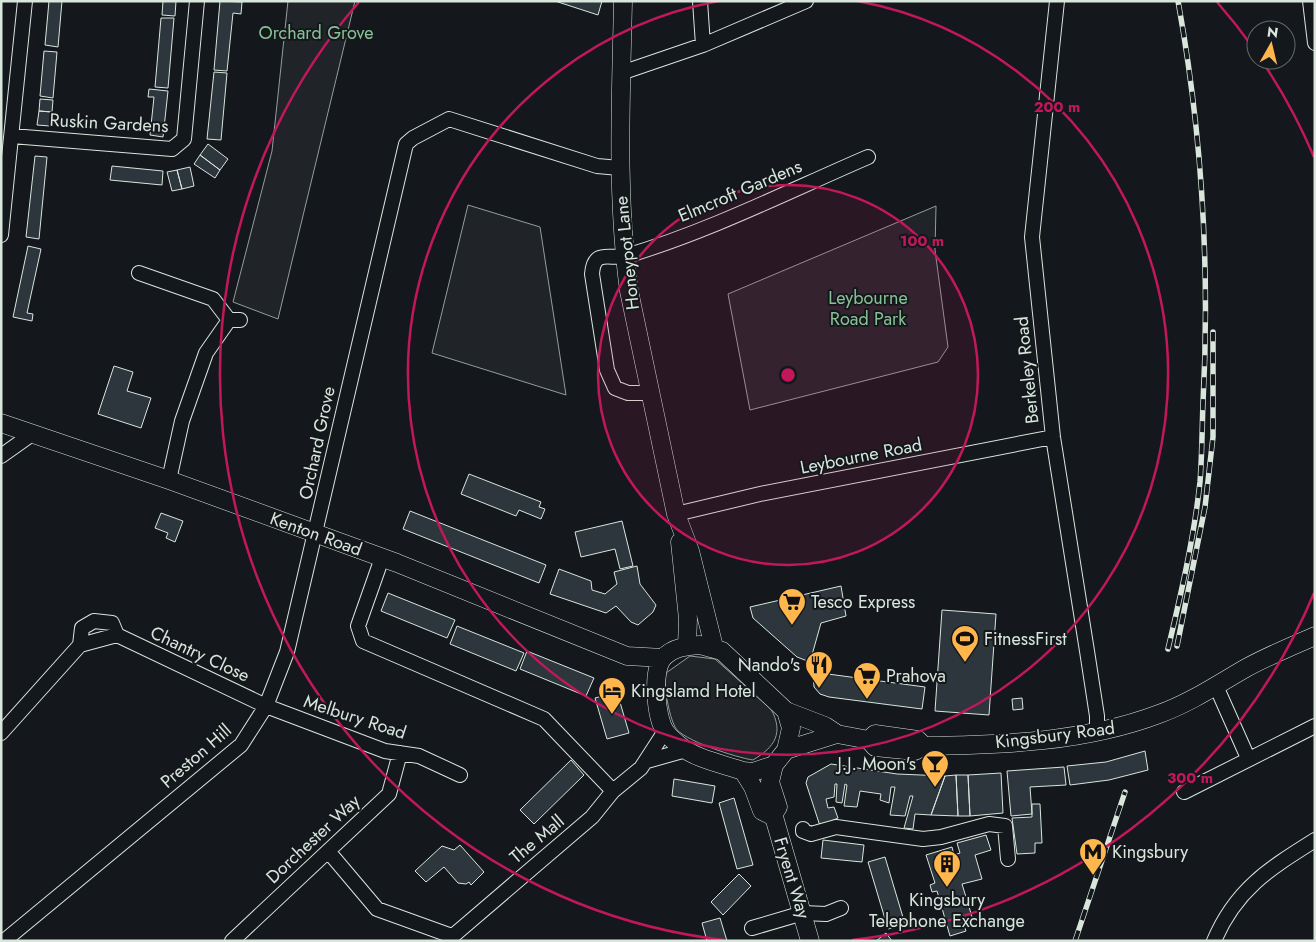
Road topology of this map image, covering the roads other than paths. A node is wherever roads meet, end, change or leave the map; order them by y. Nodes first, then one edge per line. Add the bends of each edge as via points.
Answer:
1 (25, 1) edge
2 (198, 1) edge
3 (622, 1) edge
4 (700, 1) edge
5 (806, 1) edge
6 (1057, 1) edge
7 (1310, 1) edge
8 (1315, 42) edge
9 (703, 45) junction
10 (622, 73) junction
11 (12, 136) junction
12 (868, 157) dead end
13 (620, 168) junction
14 (1, 235) edge
15 (624, 256) junction
16 (139, 274) dead end
17 (651, 393) junction
18 (1, 423) edge
19 (32, 434) junction
20 (1053, 437) junction
21 (1, 456) edge
22 (168, 480) junction
23 (678, 522) junction
24 (316, 534) junction
25 (382, 558) junction
26 (117, 636) junction
27 (1315, 636) edge
28 (80, 645) junction
29 (687, 646) junction
30 (714, 647) junction
31 (627, 656) junction
32 (663, 658) junction
33 (656, 683) junction
34 (1216, 686) junction
35 (266, 706) junction
36 (786, 711) junction
37 (1315, 726) edge
38 (665, 731) junction
39 (1, 733) edge
40 (1097, 733) junction
41 (837, 734) junction
42 (686, 750) junction
43 (786, 750) junction
44 (400, 753) junction
45 (1248, 758) junction
46 (647, 761) junction
47 (774, 765) junction
48 (743, 771) junction
49 (460, 775) dead end
50 (613, 791) junction
51 (1184, 792) dead end
52 (773, 815) junction
53 (803, 829) dead end
54 (1315, 840) edge
55 (328, 851) junction
56 (1008, 858) dead end
57 (841, 908) dead end
58 (803, 913) junction
59 (752, 928) dead end
60 (449, 938) edge
61 (4, 941) edge
62 (232, 941) edge
63 (810, 941) edge
64 (1214, 941) edge

1 - 11 street
2 - 11 street, Ruskin Gardens via 184,139 172,149
3 - 10 main road, Honeypot Lane
4 - 9 street
5 - 9 street
6 - 20 street, Berkeley Road via 1032,232
7 - 8 street
9 - 10 street
10 - 13 main road, Honeypot Lane
11 - 14 street
12 - 15 street, Elmcroft Gardens via 707,227
13 - 15 main road, Honeypot Lane
13 - 24 street, Orchard Grove via 597,166 449,119 406,144
15 - 17 main road, Honeypot Lane via 632,312
15 - 17 street, Elmcroft Gardens via 598,258 593,264 607,370 615,388 628,393
16 - 22 street via 213,299 234,320 206,352 182,421
17 - 23 main road, Honeypot Lane
18 - 19 main road, Kenton Road
19 - 21 street
19 - 22 main road, Kenton Road
20 - 23 street, Leybourne Road via 760,494
20 - 40 street, Berkeley Road via 1088,650
22 - 24 main road, Kenton Road
23 - 29 main road, Honeypot Lane via 688,619
23 - 30 main road, Honeypot Lane via 690,551
24 - 25 main road, Kenton Road
24 - 35 street, Preston Hill via 288,652
25 - 31 main road, Kenton Road
25 - 50 street via 358,626 363,641 544,719
26 - 28 street
26 - 28 street, Chantry Close via 112,623 94,621 82,628
26 - 35 street, Chantry Close
27 - 34 main road, Kingsbury Road via 1248,667
28 - 39 street, Chantry Close
29 - 30 main road
29 - 32 main road via 671,651
30 - 36 main road via 732,659
31 - 32 main road, Kenton Road
31 - 33 main road, Kenton Road
32 - 33 main road
33 - 38 main road
34 - 40 main road, Kingsbury Road via 1160,714
34 - 45 street
35 - 44 street, Melbury Road via 385,751
35 - 61 street, Preston Hill via 240,745
36 - 41 main road, Kingsbury Road
36 - 43 main road via 792,728
37 - 45 street
38 - 42 main road
38 - 46 street, The Mall
40 - 41 main road, Kingsbury Road via 999,744 924,746 915,751 875,747 869,740
41 - 43 main road, Kingsbury Road
42 - 46 street, The Mall
42 - 48 main road
43 - 47 main road
44 - 49 street, Melbury Road via 419,756
44 - 55 street, Dorchester Way via 389,794
45 - 51 street
46 - 50 street, The Mall
47 - 48 main road via 753,772
47 - 52 main road, Fryent Way via 770,782 778,807
48 - 52 main road, Fryent Way via 762,811
50 - 60 street, The Mall via 592,817
52 - 58 main road, Fryent Way
53 - 56 street via 811,834 836,827 923,839 997,825 1004,826
54 - 64 street via 1249,886 1224,917
55 - 60 street via 377,908
55 - 62 street, Dorchester Way
57 - 58 street via 826,914
58 - 59 street
58 - 63 main road, Fryent Way

